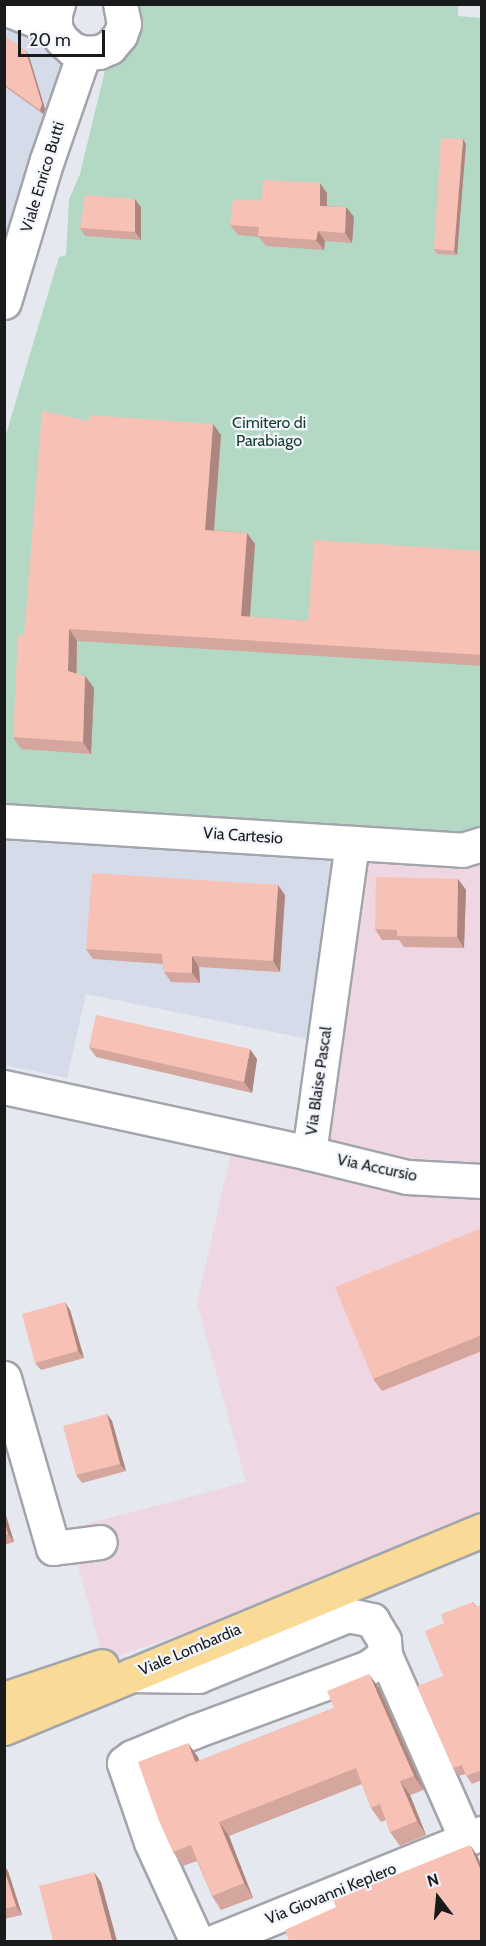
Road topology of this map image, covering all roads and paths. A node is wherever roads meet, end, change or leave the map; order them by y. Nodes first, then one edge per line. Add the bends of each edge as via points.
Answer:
1 (120, 4) edge
2 (4, 8) edge
3 (57, 16) edge
4 (84, 53) junction
5 (4, 302) edge
6 (4, 821) edge
7 (352, 843) junction
8 (482, 844) edge
9 (4, 1087) edge
10 (309, 1153) junction
11 (482, 1181) edge
12 (4, 1378) edge
13 (482, 1530) edge
14 (100, 1542) dead end
15 (376, 1572) junction
16 (385, 1655) junction
17 (131, 1675) junction
18 (4, 1699) edge
19 (4, 1728) edge
20 (474, 1836) edge
21 (197, 1941) edge
22 (213, 1941) edge

1 - 4 street via 124,24 120,35 110,47
2 - 3 street
3 - 4 street via 61,39
4 - 5 street, Viale Enrico Butti
6 - 7 street, Via Cartesio
7 - 8 street, Via Cartesio via 462,850
7 - 10 street, Via Blaise Pascal
9 - 10 street, Via Blaise Pascal
10 - 11 street, Via Accursio via 407,1178
12 - 14 street via 53,1548
13 - 15 main road, Viale Lombardia
15 - 17 main road, Viale Lombardia
15 - 18 main road, Viale Lombardia
16 - 17 street via 384,1640 372,1620 348,1615 198,1676
16 - 20 street
16 - 21 street via 369,1667 195,1731 132,1756 124,1763 151,1842
17 - 19 main road, Viale Lombardia
20 - 22 street, Via Giovanni Keplero

